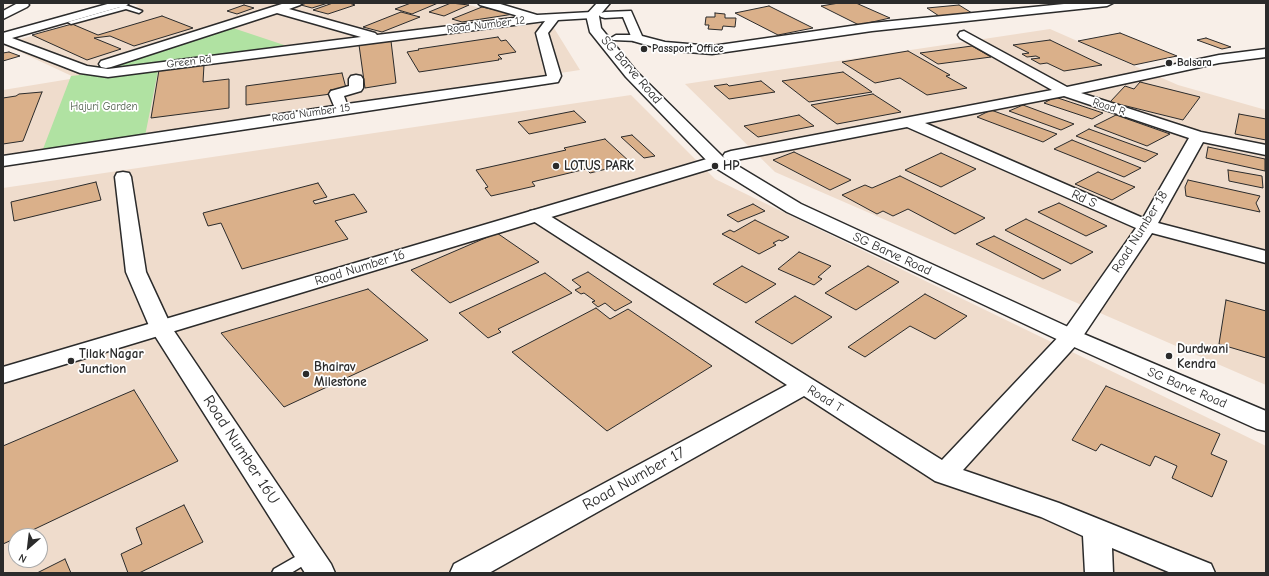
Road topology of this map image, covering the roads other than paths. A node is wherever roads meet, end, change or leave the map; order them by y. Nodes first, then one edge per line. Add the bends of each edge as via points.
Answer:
1 (21, 3) edge
2 (296, 3) edge
3 (484, 3) edge
4 (617, 3) edge
5 (1107, 3) edge
6 (122, 5) edge
7 (969, 6) dead end
8 (276, 9) junction
9 (600, 11) edge
10 (139, 12) dead end
11 (3, 16) edge
12 (984, 16) junction
13 (548, 18) junction
14 (67, 21) junction
15 (83, 27) dead end
16 (964, 35) dead end
17 (3, 38) edge
18 (380, 38) junction
19 (616, 38) junction
20 (637, 38) junction
21 (1266, 53) edge
22 (1250, 55) junction
23 (1266, 62) edge
24 (86, 70) junction
25 (356, 79) dead end
26 (1065, 92) junction
27 (342, 109) junction
28 (909, 122) junction
29 (1198, 136) junction
30 (1266, 150) edge
31 (724, 159) junction
32 (3, 161) edge
33 (123, 177) dead end
34 (536, 215) junction
35 (1147, 226) junction
36 (1266, 257) edge
37 (161, 328) junction
38 (1075, 332) junction
39 (3, 375) edge
40 (804, 386) junction
41 (1266, 405) edge
42 (1266, 422) edge
43 (944, 474) junction
44 (1097, 530) junction
45 (315, 564) edge
46 (279, 573) edge
47 (464, 573) edge
48 (1099, 573) edge
49 (1201, 573) edge

1 - 11 street via 23,5
2 - 8 street
3 - 13 street
4 - 9 main road, SG Barve Road
5 - 12 street
6 - 10 lane
6 - 14 street
7 - 12 street
8 - 18 street
8 - 24 street
9 - 13 street, Road Number 12
9 - 19 main road, SG Barve Road
9 - 20 street, Road Number 12 via 627,13
9 - 31 main road, SG Barve Road via 595,29 631,74
12 - 20 street via 712,50 664,46
13 - 18 street, Road Number 12
13 - 27 street, Road Number 15 via 542,33 553,79
14 - 15 lane
14 - 17 street
16 - 26 street, Road R
17 - 24 street, Green Rd
18 - 24 street, Green Rd via 108,73
19 - 20 street
19 - 31 main road, SG Barve Road
21 - 22 street
22 - 23 street
22 - 26 street via 1219,59
25 - 27 street via 356,88 336,94
26 - 28 street
26 - 29 street, Road R
27 - 32 street, Road Number 15
28 - 31 street
28 - 35 street, Rd S
29 - 30 street, Road R
29 - 35 street, Road Number 18
31 - 34 main road, Road Number 16
31 - 38 main road, SG Barve Road via 794,208
33 - 37 street, Road Number 16U via 136,272
34 - 37 main road, Road Number 16
34 - 40 street, Road T
35 - 36 street, Rd S
35 - 38 street, Road Number 18
37 - 39 main road, Road Number 16
37 - 45 street, Road Number 16U
38 - 41 main road, SG Barve Road
38 - 42 main road, SG Barve Road
38 - 43 street
40 - 43 street, Road T
40 - 47 street, Road Number 17
43 - 44 street, Road T via 1050,510
44 - 48 street
44 - 49 street, Road T
45 - 46 lane

